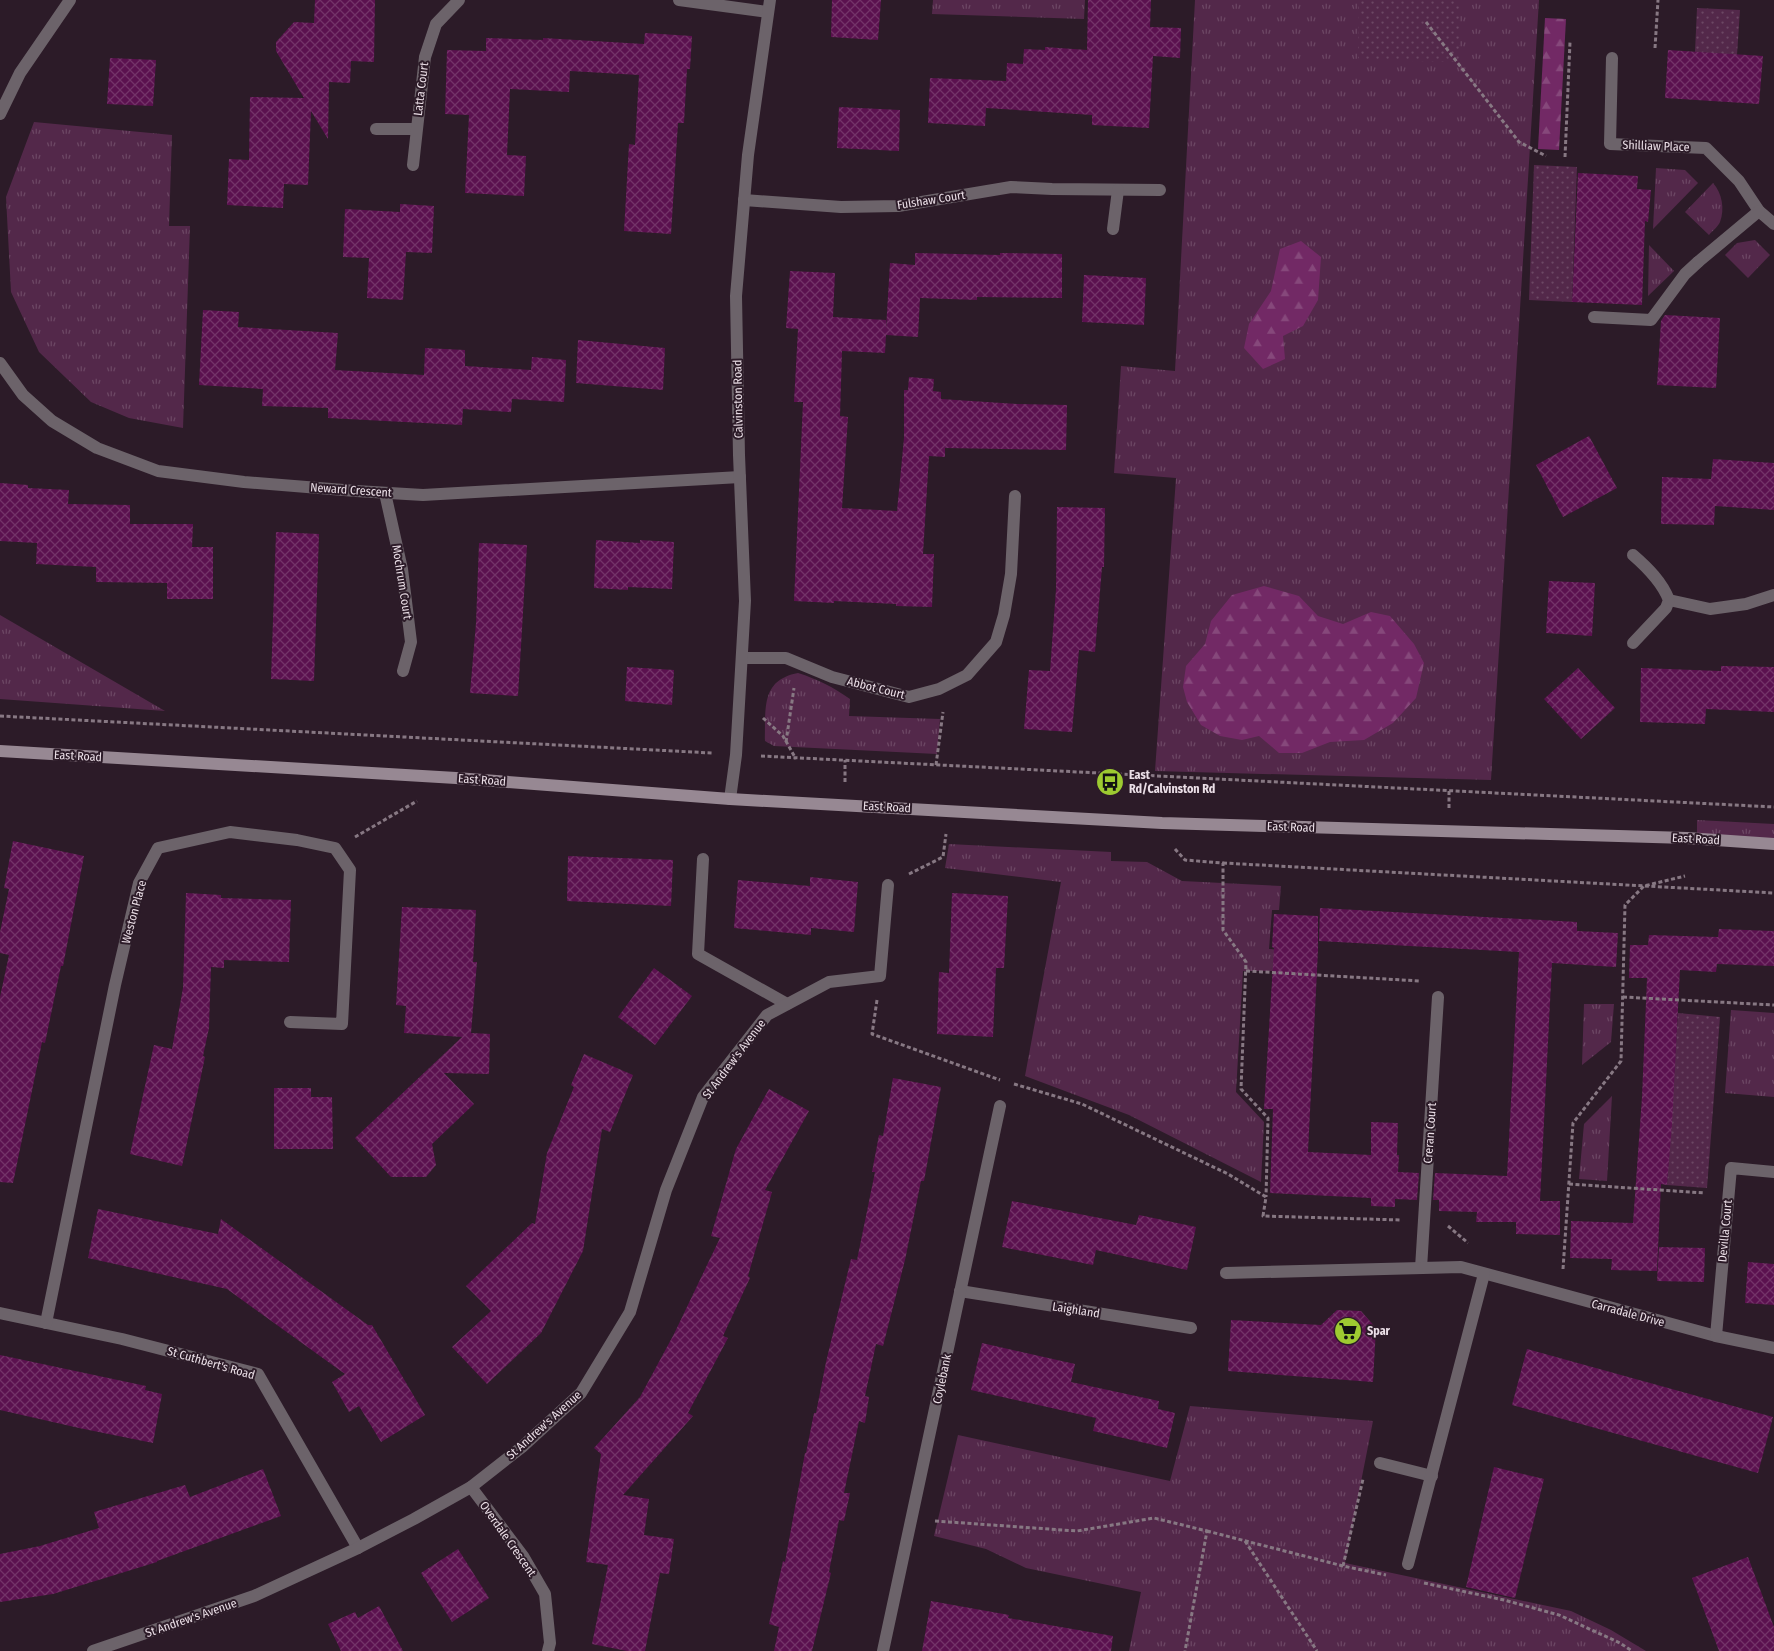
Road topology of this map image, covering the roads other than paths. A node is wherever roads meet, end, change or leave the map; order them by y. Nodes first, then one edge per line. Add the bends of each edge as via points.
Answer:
1 (70, 0) edge
2 (459, 0) edge
3 (679, 0) edge
4 (769, 6) edge
5 (1612, 58) dead end
6 (0, 114) edge
7 (376, 129) dead end
8 (416, 129) junction
9 (413, 165) dead end
10 (1118, 190) junction
11 (1160, 190) dead end
12 (744, 200) junction
13 (1759, 211) junction
14 (1774, 224) edge
15 (1113, 229) dead end
16 (1594, 317) dead end
17 (2, 369) edge
18 (740, 477) junction
19 (385, 493) junction
20 (1014, 496) dead end
21 (1633, 555) dead end
22 (1774, 595) edge
23 (1669, 600) junction
24 (1633, 643) dead end
25 (742, 658) junction
26 (403, 671) dead end
27 (0, 751) edge
28 (730, 798) junction
29 (1774, 844) edge
30 (703, 859) dead end
31 (888, 885) road end
32 (1438, 997) road end
33 (787, 1004) junction
34 (290, 1022) dead end
35 (1000, 1106) dead end
36 (1774, 1172) edge
37 (1421, 1268) junction
38 (1226, 1273) dead end
39 (1484, 1274) junction
40 (960, 1291) junction
41 (0, 1313) edge
42 (46, 1323) junction
43 (1191, 1328) dead end
44 (1716, 1336) junction
45 (1774, 1348) edge
46 (1380, 1463) road end
47 (1432, 1476) junction
48 (471, 1487) junction
49 (358, 1548) junction
50 (1408, 1564) dead end
51 (93, 1651) edge
52 (548, 1651) edge
53 (883, 1651) edge

1 - 6 street via 20,74
2 - 8 street, Latta Court via 436,24 425,57
3 - 4 street
4 - 12 street, Calvinston Road
5 - 13 street, Shilliaw Place via 1610,144 1706,148 1739,182
7 - 8 street, Latta Court
8 - 9 street, Latta Court
10 - 11 street, Fulshaw Court
10 - 12 street, Fulshaw Court via 1011,187 898,206 841,207
10 - 15 street
12 - 18 street, Calvinston Road via 736,296
13 - 14 street, Shilliaw Place
13 - 16 street via 1685,274 1651,320
17 - 19 street, Neward Crescent via 52,421 97,448 158,471 244,482
18 - 19 street, Neward Crescent via 424,494
18 - 25 street, Calvinston Road via 745,601
19 - 26 street, Mochrum Court via 402,570 411,642
20 - 25 street, Abbot Court via 1011,574 1004,615 996,642 967,675 944,687 909,697 832,677 786,658
21 - 23 street via 1665,590
22 - 23 street via 1746,604 1710,609
23 - 24 street via 1666,608
25 - 28 street, Calvinston Road
27 - 28 street, East Road
28 - 29 street, East Road via 1162,823 1687,838
30 - 33 street via 698,954
31 - 33 street, St Andrew's Avenue via 880,976 829,982
32 - 37 street, Creran Court
33 - 48 street, St Andrew's Avenue via 767,1015 703,1098 666,1190 630,1312 581,1393 522,1447
34 - 42 street, Weston Place via 342,1024 350,870 335,848 230,832 158,848 139,883
35 - 40 street, Coylebank
36 - 44 street, Devilla Court via 1731,1168
37 - 38 street, Carradale Drive
37 - 39 street, Carradale Drive via 1461,1267
39 - 44 street, Carradale Drive
39 - 47 street
40 - 43 street, Laighland
40 - 53 street, Coylebank
41 - 42 street, St Cuthbert's Road
42 - 49 street, St Cuthbert's Road via 258,1374
44 - 45 street, Carradale Drive
46 - 47 street
47 - 50 street
48 - 49 street, St Andrew's Avenue
48 - 52 street, Overdale Crescent via 523,1556 545,1594
49 - 51 street, St Andrew's Avenue via 254,1596

